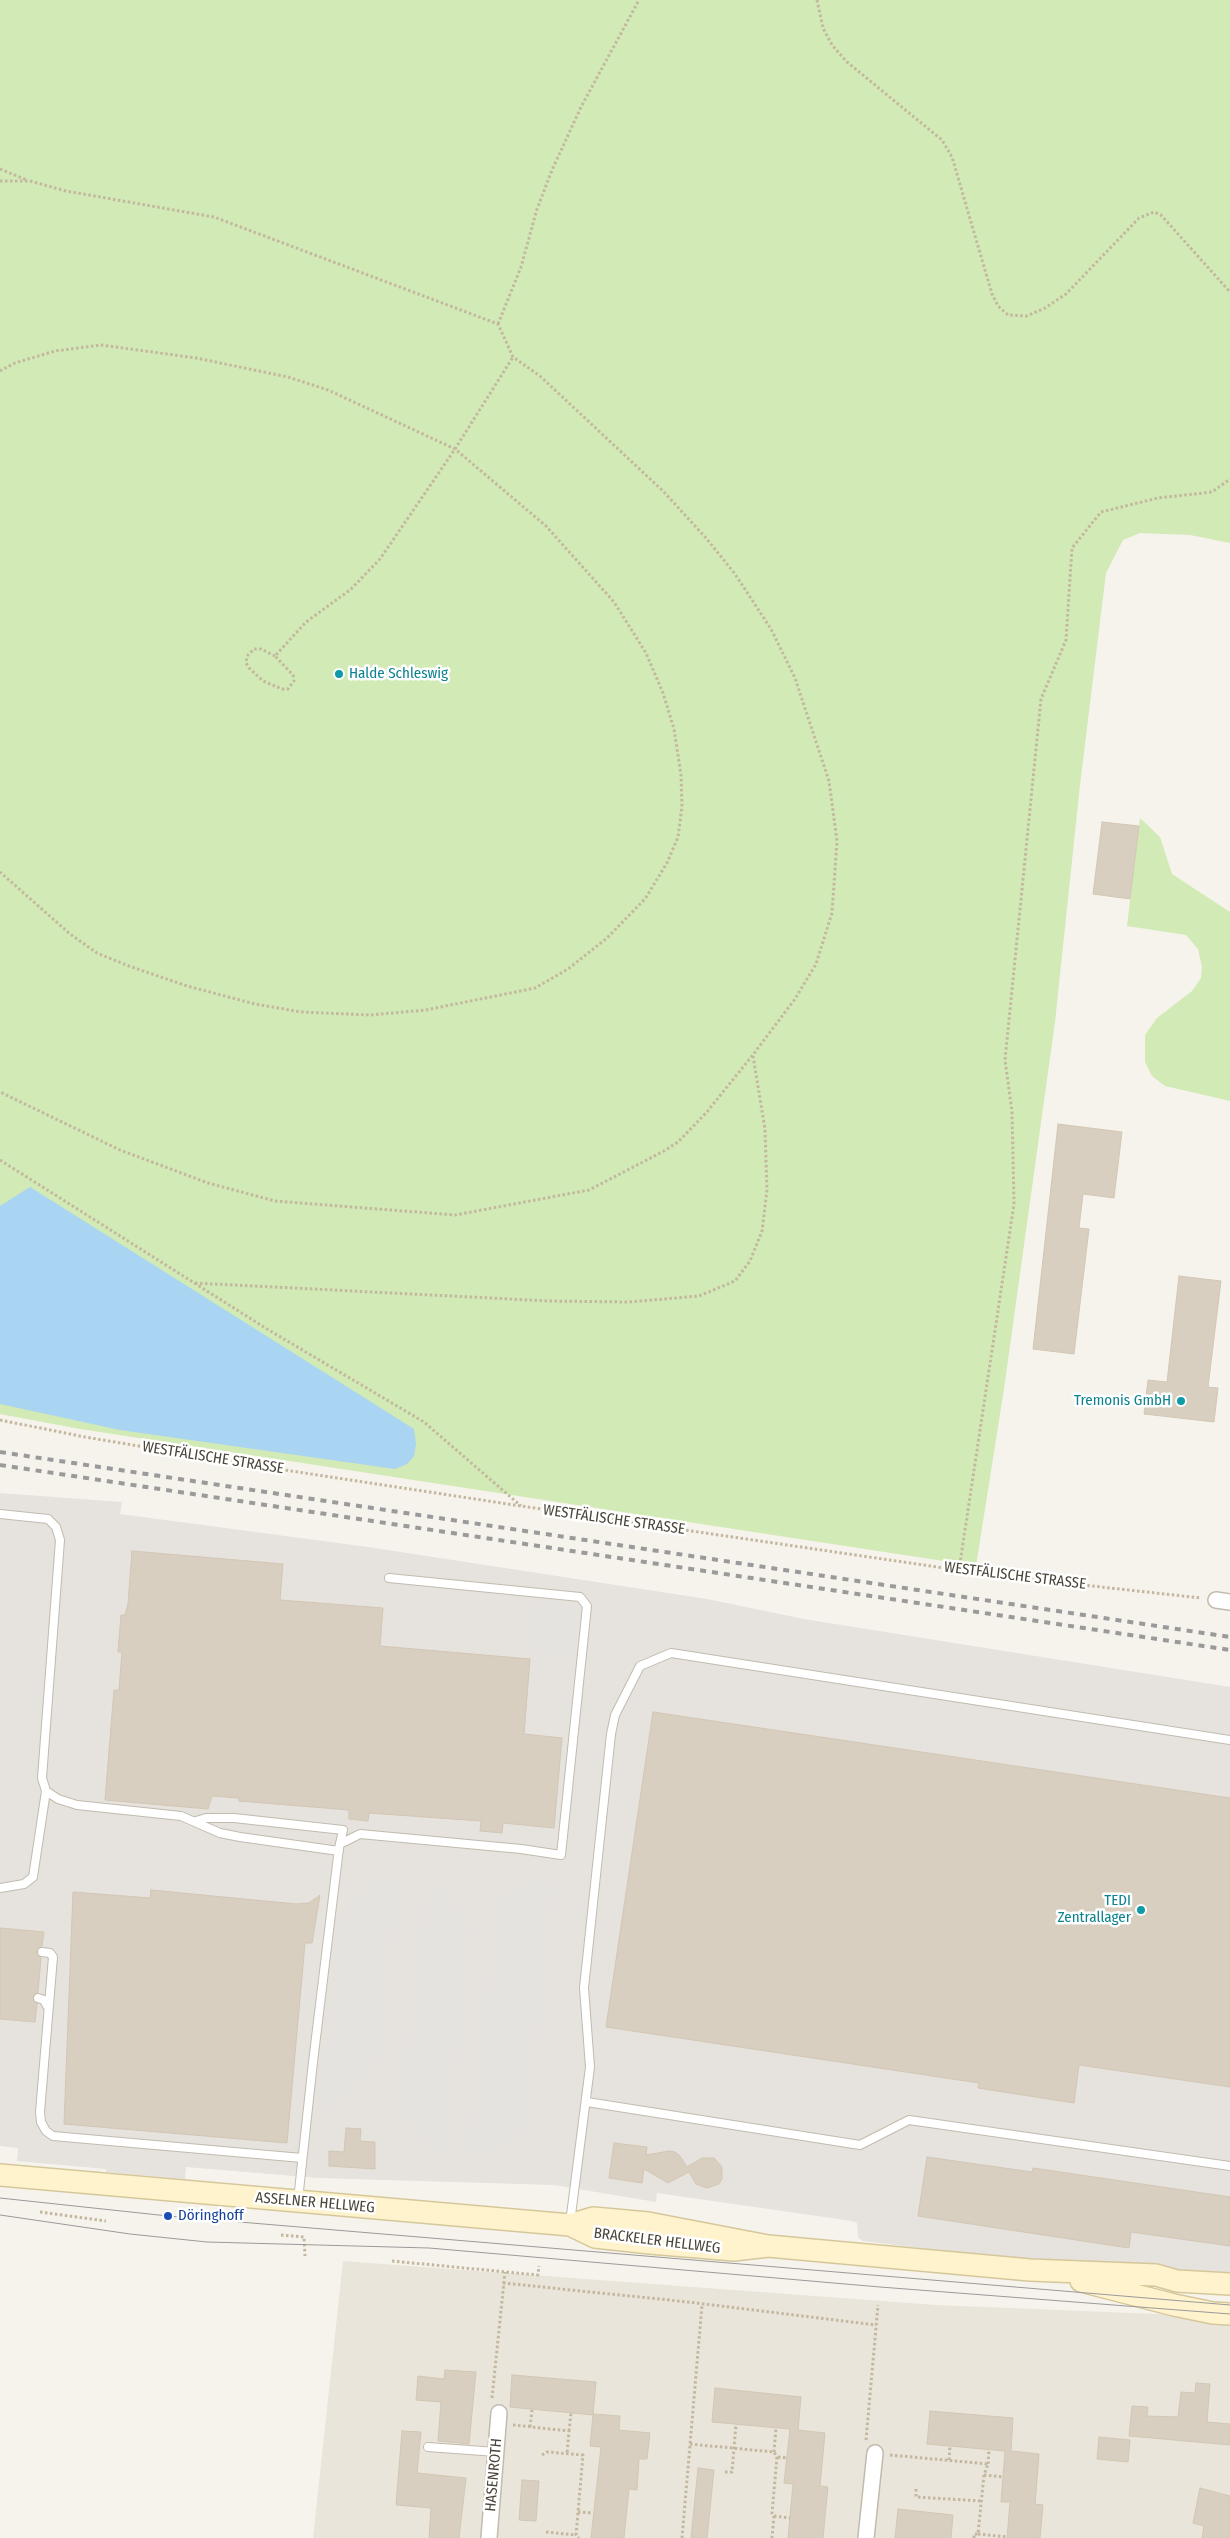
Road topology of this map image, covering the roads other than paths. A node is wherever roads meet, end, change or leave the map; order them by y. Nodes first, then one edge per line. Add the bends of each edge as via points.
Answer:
1 (0, 1514) edge
2 (389, 1578) dead end
3 (1230, 1740) edge
4 (46, 1791) junction
5 (196, 1821) junction
6 (339, 1848) junction
7 (0, 1888) edge
8 (42, 1952) dead end
9 (38, 1998) dead end
10 (47, 2006) junction
11 (587, 2102) junction
12 (302, 2158) junction
13 (1230, 2166) edge
14 (0, 2175) edge
15 (298, 2202) junction
16 (570, 2225) junction
17 (1030, 2270) junction
18 (1177, 2281) junction
19 (1230, 2284) edge
20 (1117, 2290) junction
21 (1230, 2314) edge
22 (499, 2415) road end
23 (428, 2446) dead end
24 (496, 2452) junction
25 (875, 2453) road end
26 (489, 2538) edge
27 (866, 2538) edge

1 - 4 lane via 48,1519 56,1527 60,1540 42,1778
2 - 6 lane via 580,1597 587,1606 561,1855 360,1834
3 - 11 lane via 671,1653 640,1666 615,1715 605,1778 584,1988 590,2067
4 - 5 lane via 58,1800 77,1805 181,1816
4 - 7 lane via 33,1877 24,1884
5 - 6 lane via 220,1833 240,1837
5 - 6 lane via 234,1818 343,1830
6 - 12 lane
8 - 10 lane via 53,1957
9 - 10 lane
10 - 12 lane via 40,2112 46,2131 54,2136
11 - 13 lane via 860,2145 909,2120
11 - 16 lane
12 - 15 lane
14 - 15 main road, ASSELNER HELLWEG
15 - 16 main road, ASSELNER HELLWEG
16 - 17 main road, BRACKELER HELLWEG via 594,2236 650,2243 734,2250 768,2246
17 - 18 main road, BRACKELER HELLWEG via 1156,2275
17 - 20 main road, BRACKELER HELLWEG
18 - 19 main road, BRACKELER HELLWEG
18 - 20 main road, BRACKELER HELLWEG via 1141,2289
20 - 21 main road, BRACKELER HELLWEG via 1213,2313
22 - 24 street, HASENROTH
23 - 24 lane
24 - 26 street, HASENROTH
25 - 27 street

